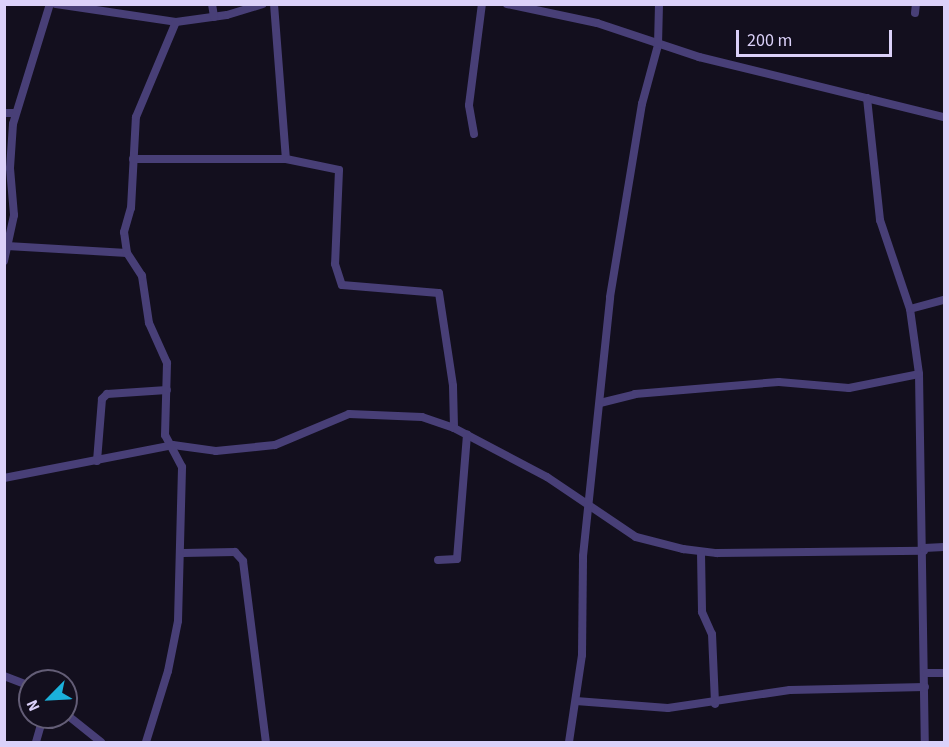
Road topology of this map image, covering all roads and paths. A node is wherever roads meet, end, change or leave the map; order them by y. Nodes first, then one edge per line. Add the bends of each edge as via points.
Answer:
1 (50, 4) edge
2 (56, 4) edge
3 (212, 4) edge
4 (262, 4) edge
5 (274, 4) edge
6 (482, 4) edge
7 (507, 4) edge
8 (659, 4) edge
9 (214, 17) junction
10 (176, 22) junction
11 (658, 45) junction
12 (867, 98) junction
13 (4, 113) edge
14 (15, 113) junction
15 (945, 117) edge
16 (474, 134) dead end
17 (133, 159) junction
18 (286, 159) junction
19 (7, 167) edge
20 (7, 246) junction
21 (127, 253) junction
22 (4, 261) edge
23 (945, 300) edge
24 (910, 309) junction
25 (919, 374) junction
26 (167, 390) junction
27 (600, 403) junction
28 (454, 428) junction
29 (467, 434) junction
30 (173, 445) junction
31 (97, 461) junction
32 (4, 478) edge
33 (588, 503) junction
34 (945, 546) edge
35 (924, 550) junction
36 (183, 553) junction
37 (701, 553) junction
38 (438, 561) dead end
39 (926, 673) junction
40 (945, 673) edge
41 (925, 687) junction
42 (576, 701) junction
43 (716, 704) junction
44 (78, 724) edge
45 (101, 742) edge
46 (146, 742) edge
47 (266, 742) edge
48 (569, 742) edge
49 (926, 742) edge

1 - 14 street
2 - 10 street
3 - 9 street
4 - 9 street
5 - 18 street
6 - 16 street via 470,105
7 - 11 street via 597,23
8 - 11 street
9 - 10 street
10 - 17 street via 136,117
11 - 12 street
11 - 27 street via 642,104 618,244
12 - 15 street
12 - 24 street via 880,220
13 - 14 street
14 - 19 street
17 - 18 street
17 - 21 street via 131,208 124,232
18 - 28 street via 339,170 335,264 342,285 439,292 453,386
19 - 20 street via 14,198
20 - 21 street
20 - 22 street
21 - 26 street via 142,276 149,323 167,363
23 - 24 street
24 - 25 street
25 - 27 street via 849,388 779,382 660,391
25 - 35 street
26 - 30 street via 165,435
26 - 31 street via 107,394 102,399
27 - 33 street
28 - 29 street
28 - 30 street via 422,417 349,414 275,445 216,451
29 - 33 street
29 - 38 street via 457,559
30 - 31 street
30 - 36 street via 182,467
31 - 32 street
33 - 37 street via 636,537
33 - 42 street via 583,556 585,616
34 - 35 street
35 - 37 street
35 - 39 street
36 - 46 street via 178,621 168,671
36 - 47 street via 235,552 240,556
37 - 43 street via 702,612 712,634
39 - 40 street
39 - 41 street
41 - 43 street via 790,690
41 - 49 street
42 - 43 street via 668,708
42 - 48 street
44 - 45 street

